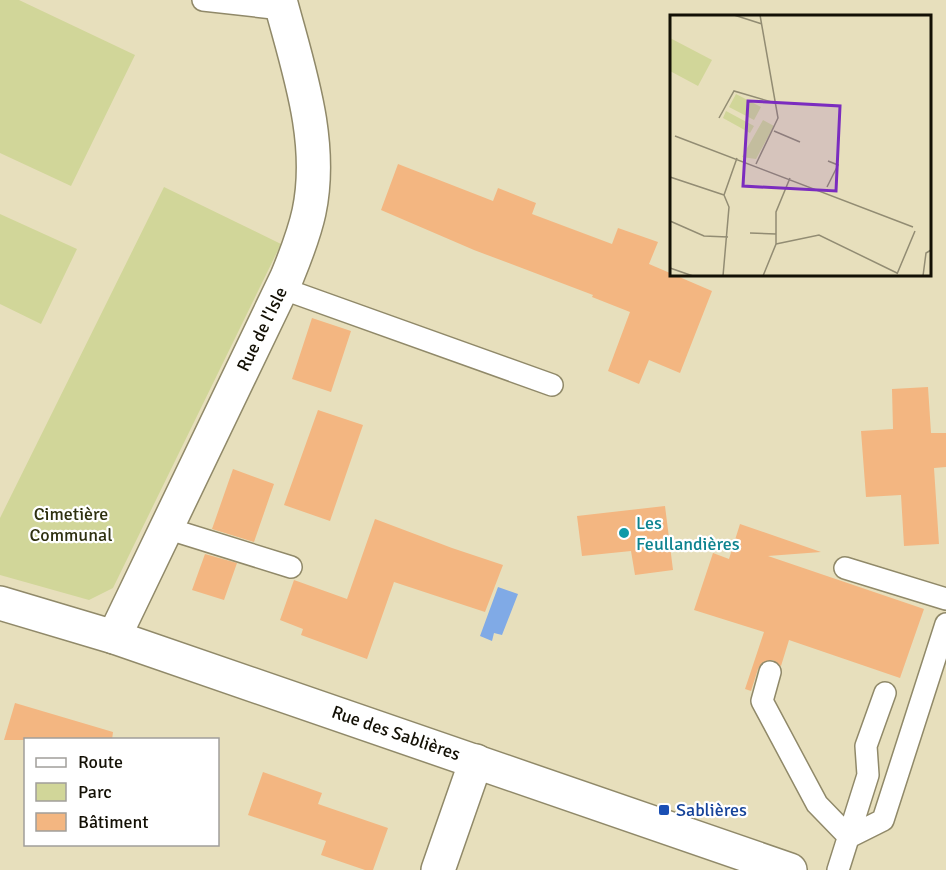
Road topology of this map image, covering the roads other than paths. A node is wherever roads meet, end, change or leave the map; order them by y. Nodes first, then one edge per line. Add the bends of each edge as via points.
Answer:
1 (203, 0) edge
2 (281, 4) edge
3 (281, 288) junction
4 (552, 385) dead end
5 (166, 528) junction
6 (291, 567) dead end
7 (845, 568) dead end
8 (946, 599) edge
9 (0, 603) edge
10 (946, 624) edge
11 (114, 637) junction
12 (770, 672) dead end
13 (885, 693) dead end
14 (476, 761) junction
15 (849, 837) junction
16 (438, 870) edge
17 (790, 870) edge
18 (838, 870) edge

1 - 2 lane
2 - 3 street, Rue de l'Isle via 306,102 313,155 309,211 301,242
3 - 4 lane
3 - 5 street, Rue de l'Isle
5 - 6 lane
5 - 11 street, Rue de l'Isle
7 - 8 lane
9 - 11 street, Rue des Sablières
10 - 15 lane via 883,820
11 - 14 street, Rue des Sablières
12 - 15 lane via 762,701 817,804
13 - 15 lane via 866,746 868,775
14 - 16 street
14 - 17 street, Rue des Sablières
15 - 18 lane

